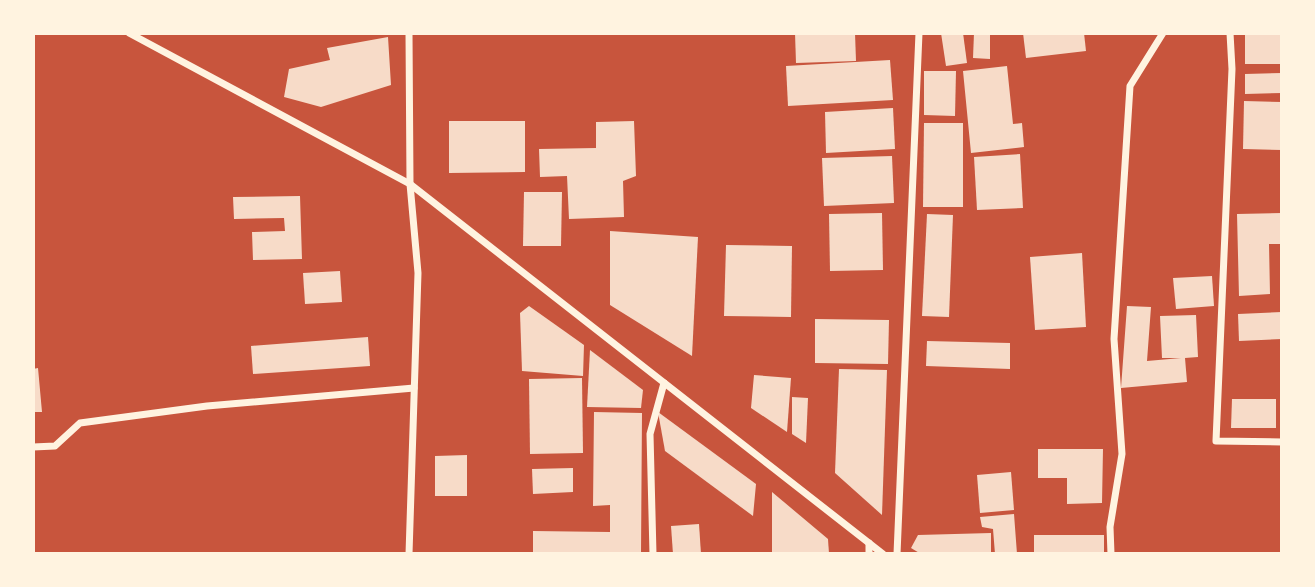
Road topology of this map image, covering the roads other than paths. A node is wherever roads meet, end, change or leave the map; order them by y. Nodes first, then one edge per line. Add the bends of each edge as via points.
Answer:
1 (129, 33) edge
2 (409, 33) edge
3 (919, 33) edge
4 (1163, 33) edge
5 (1230, 33) edge
6 (410, 184) junction
7 (664, 383) junction
8 (414, 388) junction
9 (1282, 442) edge
10 (33, 447) edge
11 (869, 543) junction
12 (409, 554) edge
13 (653, 554) edge
14 (869, 554) edge
15 (883, 554) edge
16 (897, 554) edge
17 (1111, 554) edge

1 - 6 street
2 - 6 street
3 - 16 street
4 - 17 street via 1130,86 1114,339 1122,454 1110,527
5 - 9 street via 1216,441
6 - 7 street
6 - 8 street via 418,273
7 - 11 street
7 - 13 street via 650,434
8 - 10 street via 207,406 80,423 55,446
8 - 12 street
11 - 14 street
11 - 15 street

